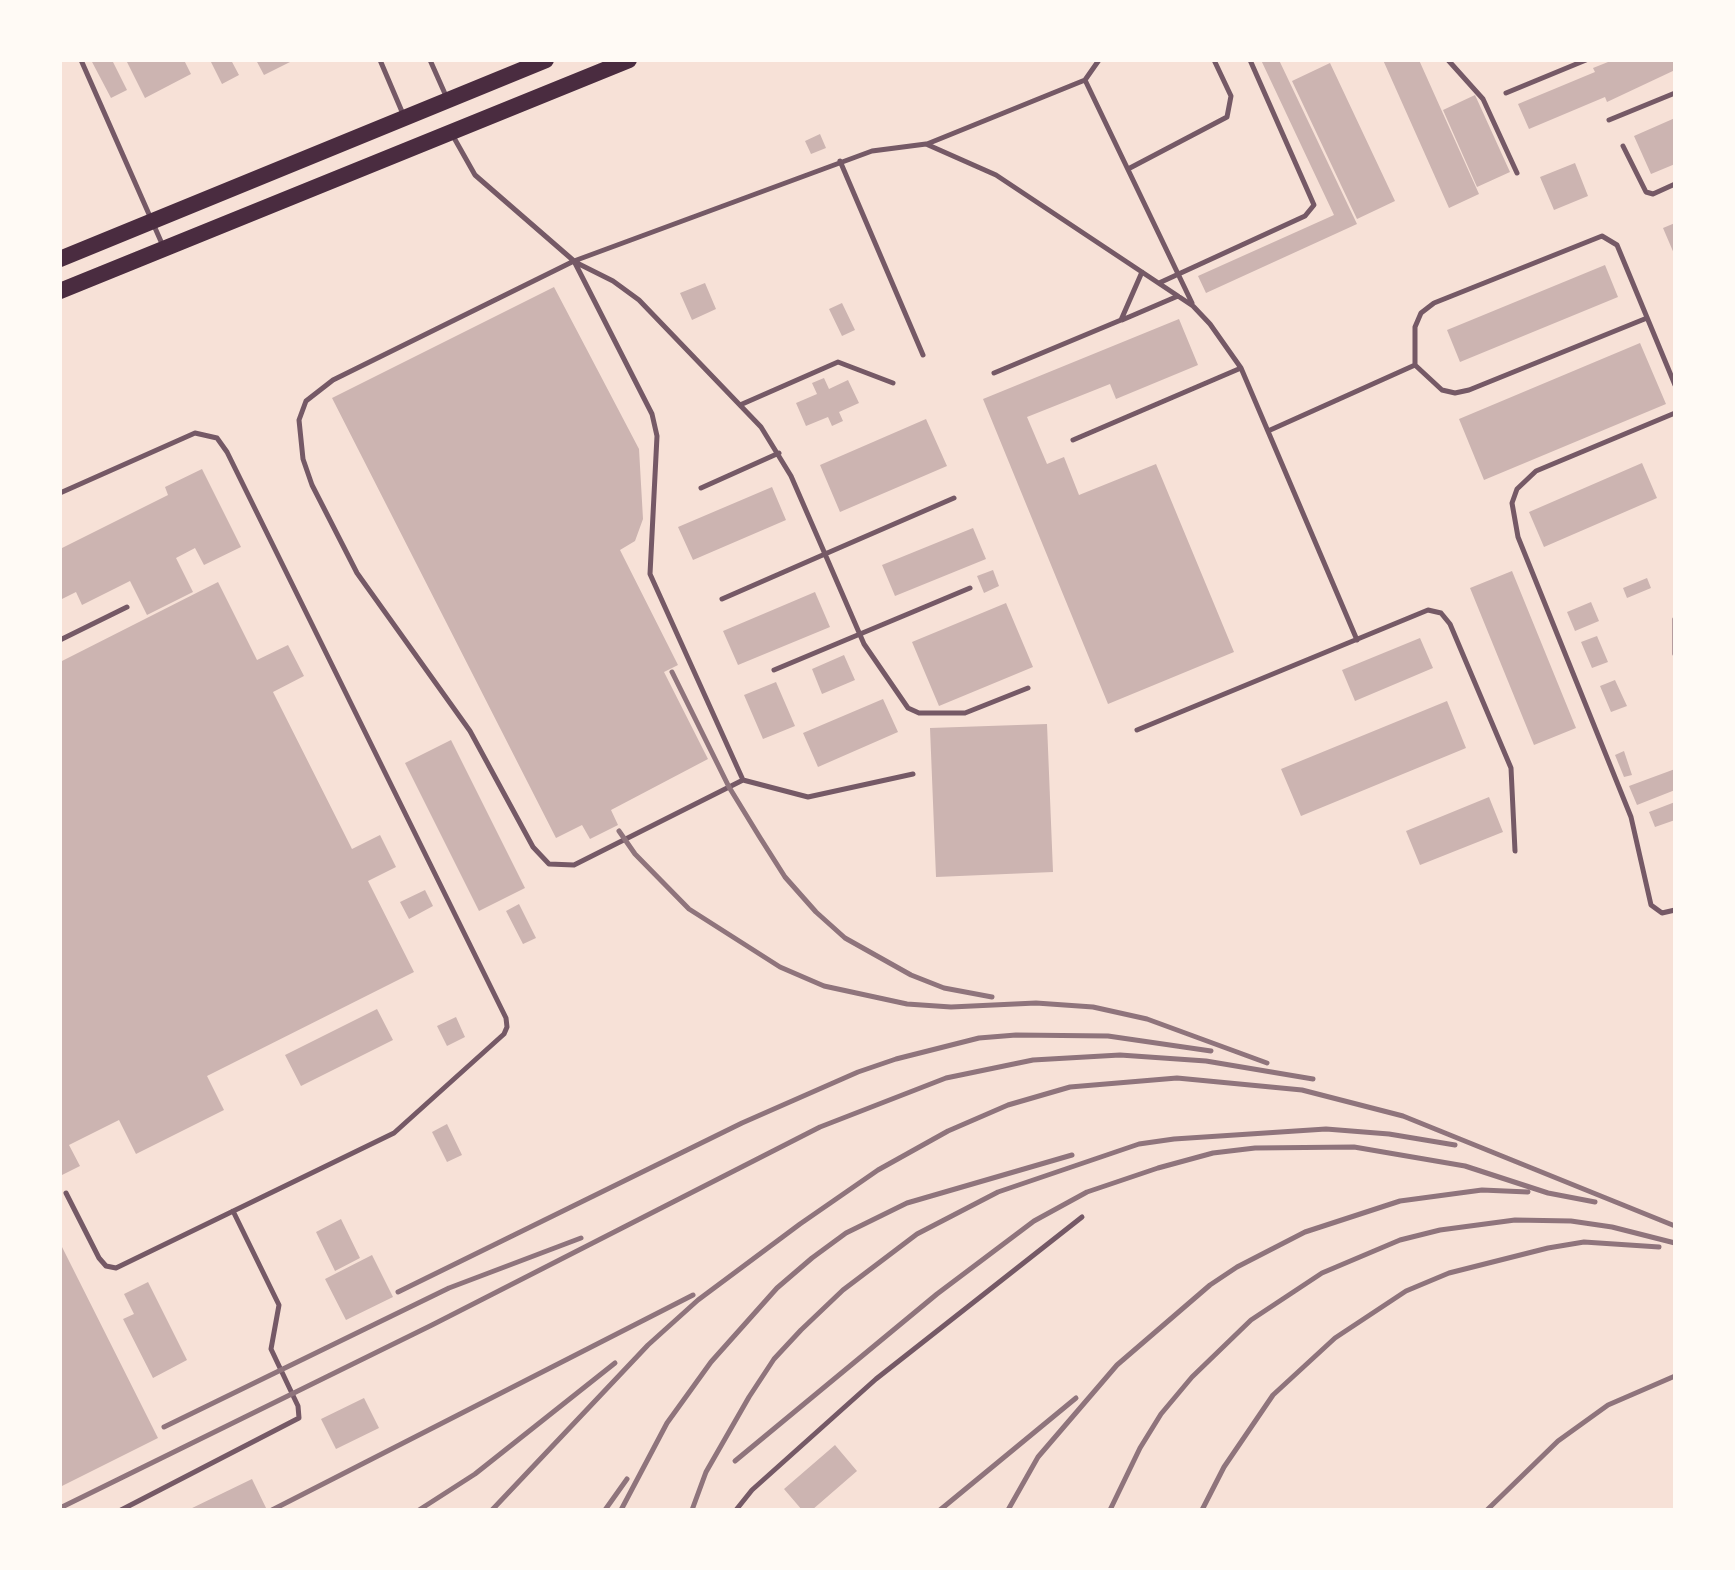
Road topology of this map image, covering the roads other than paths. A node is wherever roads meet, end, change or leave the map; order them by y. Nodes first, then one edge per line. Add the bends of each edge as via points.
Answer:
1 (81, 60) edge
2 (380, 60) edge
3 (430, 60) edge
4 (546, 60) edge
5 (629, 60) edge
6 (1099, 60) edge
7 (1214, 60) edge
8 (1250, 60) edge
9 (1448, 60) edge
10 (1586, 60) edge
11 (1085, 80) junction
12 (1506, 93) dead end
13 (1675, 93) edge
14 (447, 100) junction
15 (405, 118) junction
16 (1609, 120) dead end
17 (451, 132) junction
18 (926, 144) junction
19 (1623, 146) dead end
20 (840, 161) junction
21 (1128, 169) junction
22 (1517, 173) dead end
23 (1675, 184) edge
24 (152, 221) junction
25 (164, 247) junction
26 (60, 259) edge
27 (574, 261) junction
28 (1142, 272) junction
29 (1178, 274) junction
30 (1159, 283) junction
31 (60, 291) edge
32 (1178, 296) junction
33 (1193, 306) junction
34 (1647, 318) junction
35 (1121, 320) junction
36 (923, 355) dead end
37 (1415, 365) junction
38 (1241, 368) junction
39 (994, 373) dead end
40 (893, 383) dead end
41 (1675, 385) edge
42 (740, 405) junction
43 (1675, 413) edge
44 (1268, 431) junction
45 (1073, 440) dead end
46 (779, 453) junction
47 (701, 488) dead end
48 (60, 493) edge
49 (954, 498) dead end
50 (825, 554) junction
51 (970, 588) dead end
52 (722, 599) dead end
53 (127, 607) dead end
54 (1675, 619) edge
55 (860, 634) junction
56 (60, 640) edge
57 (1357, 640) junction
58 (1675, 654) edge
59 (774, 670) dead end
60 (1028, 688) dead end
61 (1137, 730) dead end
62 (913, 774) dead end
63 (743, 780) junction
64 (1515, 851) dead end
65 (1675, 910) edge
66 (66, 1193) dead end
67 (233, 1211) junction
68 (1082, 1217) dead end
69 (121, 1510) edge
70 (736, 1510) edge

1 - 24 lane
2 - 15 lane
3 - 14 lane
4 - 14 main road
5 - 17 main road
6 - 11 lane
7 - 21 lane via 1231,96 1227,117
8 - 29 lane via 1314,205 1305,216
9 - 22 lane via 1483,99
10 - 12 lane
11 - 18 lane
11 - 21 lane
13 - 16 lane
14 - 15 main road
15 - 24 main road
17 - 25 main road
17 - 27 lane via 475,175
18 - 20 lane
18 - 28 lane via 996,175
19 - 23 lane via 1646,192
20 - 27 lane
20 - 36 lane
21 - 29 lane
24 - 25 lane
24 - 26 main road
25 - 31 main road
27 - 42 lane via 639,300
27 - 63 lane via 652,414 657,436 650,574
27 - 63 lane via 317,389 299,420 303,459 370,596 470,731 533,847 549,864 574,865
28 - 30 lane
28 - 35 lane
29 - 30 lane
29 - 33 lane
30 - 32 lane
32 - 33 lane
32 - 35 lane
33 - 38 lane
34 - 37 lane via 1455,393 1442,390
34 - 37 lane via 1617,245 1612,239 1591,238 1434,303 1415,327
34 - 41 lane
35 - 39 lane
37 - 44 lane
38 - 44 lane
38 - 45 lane
40 - 42 lane via 838,362
42 - 46 lane
43 - 65 lane via 1536,471 1517,489 1512,520 1631,817 1651,905 1662,913
44 - 57 lane
46 - 47 lane
46 - 50 lane
48 - 67 lane via 195,433 217,438 506,1018 504,1034 409,1122
49 - 50 lane
50 - 52 lane
50 - 55 lane
51 - 55 lane
53 - 56 lane
54 - 58 lane
55 - 59 lane
55 - 60 lane via 900,698 919,713 965,713
57 - 61 lane
57 - 64 lane via 1428,610 1441,613 1450,624 1511,768
62 - 63 lane via 808,797
66 - 67 lane via 99,1258 116,1268
67 - 69 lane via 279,1305 271,1349 299,1418
68 - 70 lane via 876,1379

